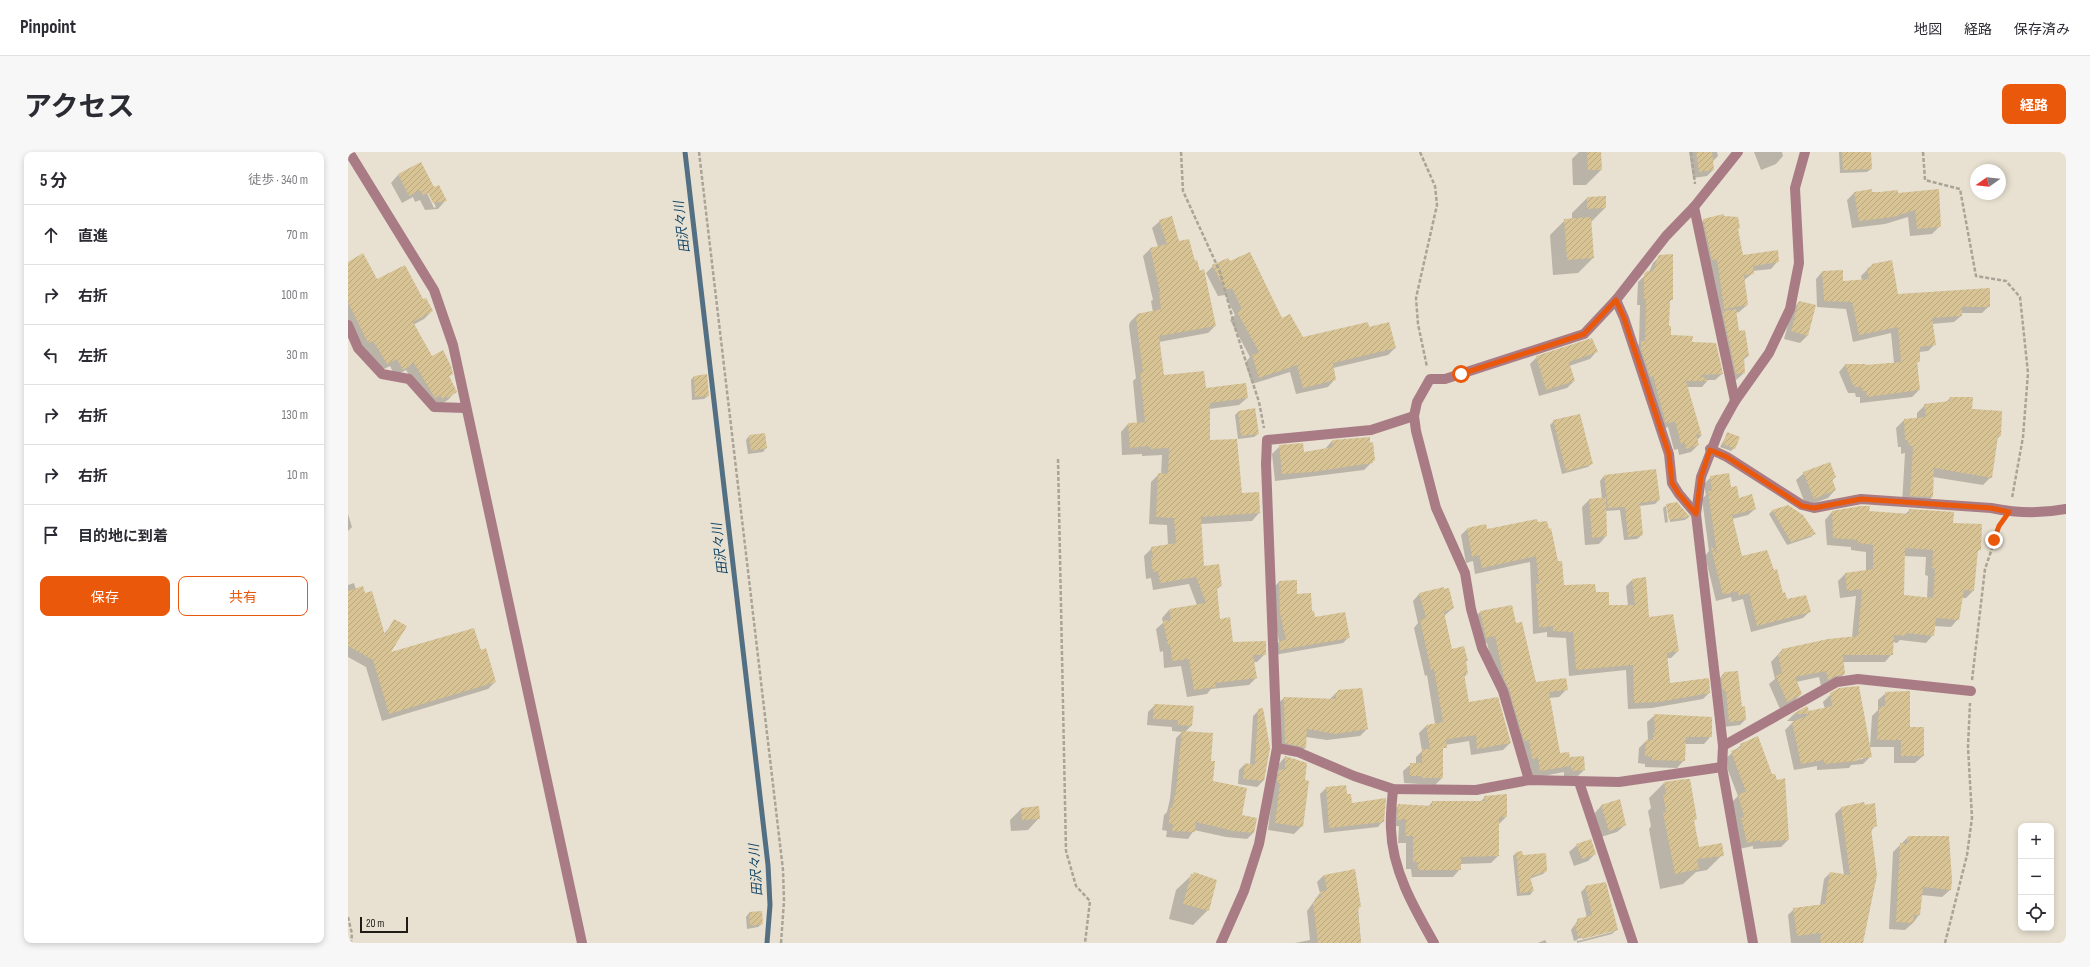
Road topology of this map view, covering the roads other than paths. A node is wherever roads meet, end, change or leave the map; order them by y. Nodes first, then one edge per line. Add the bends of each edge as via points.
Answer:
1 (349, 152) edge
2 (1738, 152) edge
3 (1805, 152) edge
4 (1694, 207) junction
5 (1616, 300) junction
6 (348, 325) edge
7 (1735, 402) junction
8 (466, 408) junction
9 (1414, 416) junction
10 (1710, 450) junction
11 (2066, 509) edge
12 (1696, 514) junction
13 (1971, 691) road end
14 (1723, 746) junction
15 (1277, 748) junction
16 (1722, 767) junction
17 (1529, 780) junction
18 (1579, 782) junction
19 (1393, 789) junction
20 (582, 943) edge
21 (1221, 943) edge
22 (1434, 943) edge
23 (1632, 943) edge
24 (1753, 943) edge

1 - 8 street via 434,290 453,346
2 - 4 street
3 - 7 street via 1794,188 1799,263 1790,309 1770,353
4 - 5 street via 1666,236
4 - 7 street
5 - 9 street via 1584,334 1446,378 1430,379 1417,402
5 - 12 street via 1669,454 1672,483
6 - 8 street via 358,348 382,374 409,379 434,407
7 - 10 street
8 - 20 street
9 - 15 street via 1371,430 1266,440
9 - 17 street via 1436,508 1465,573 1471,609 1482,648 1503,691
10 - 11 street via 1727,457 1802,506 1814,508 1861,499 1991,508 2009,512 2050,512
10 - 12 street via 1701,477
12 - 14 street
13 - 14 street via 1858,679 1836,682
14 - 16 street
15 - 19 street via 1298,752 1354,776
15 - 21 street via 1259,844 1244,891
16 - 18 street via 1619,782
16 - 24 street
17 - 18 street
17 - 19 street via 1476,790
18 - 23 street
19 - 22 street via 1391,829 1395,856 1410,901

